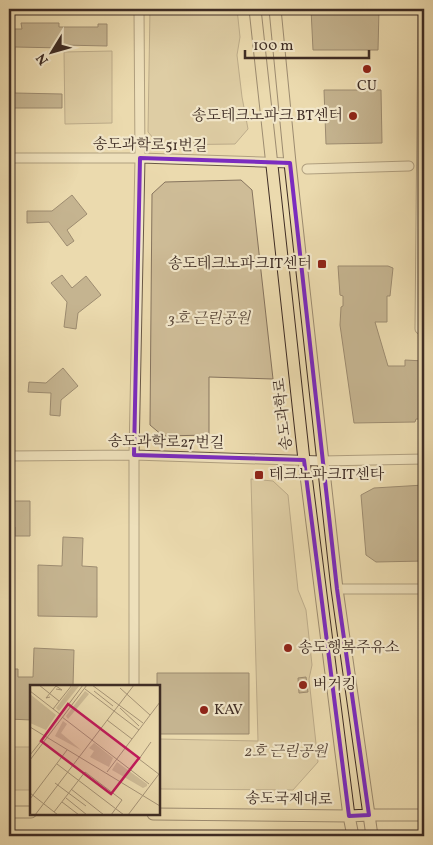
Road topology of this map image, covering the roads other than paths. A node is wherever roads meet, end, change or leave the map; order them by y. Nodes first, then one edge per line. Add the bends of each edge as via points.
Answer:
1 (255, 9) edge
2 (275, 9) edge
3 (423, 9) edge
4 (139, 13) edge
5 (9, 158) edge
6 (140, 158) junction
7 (272, 163) junction
8 (290, 163) junction
9 (409, 166) dead end
10 (306, 169) dead end
11 (424, 329) edge
12 (9, 456) edge
13 (134, 456) junction
14 (304, 460) junction
15 (424, 460) edge
16 (322, 461) junction
17 (337, 589) junction
18 (424, 589) edge
19 (134, 685) edge
20 (9, 812) edge
21 (30, 812) edge
22 (160, 814) edge
23 (369, 814) junction
24 (424, 815) edge
25 (349, 816) junction
26 (353, 836) edge
27 (372, 836) edge

1 - 7 main road, 송도과학로
2 - 8 main road
3 - 11 street via 420,329
4 - 6 street
5 - 6 street, 송도과학로51번길
6 - 7 street, 송도과학로51번길
6 - 13 street
7 - 8 street, 송도과학로51번길
7 - 14 main road, 송도과학로
8 - 16 main road
9 - 10 street
12 - 13 street, 송도과학로27번길
13 - 14 street, 송도과학로27번길
13 - 19 street
14 - 16 street, 송도과학로27번길
14 - 25 main road, 송도과학로
15 - 16 street, 송도과학로27번길
16 - 17 main road
17 - 18 street
17 - 23 main road
20 - 21 main road
22 - 25 main road, 송도국제대로
23 - 24 main road, 송도국제대로
23 - 25 main road, 송도국제대로
23 - 27 main road
25 - 26 main road, 송도과학로

